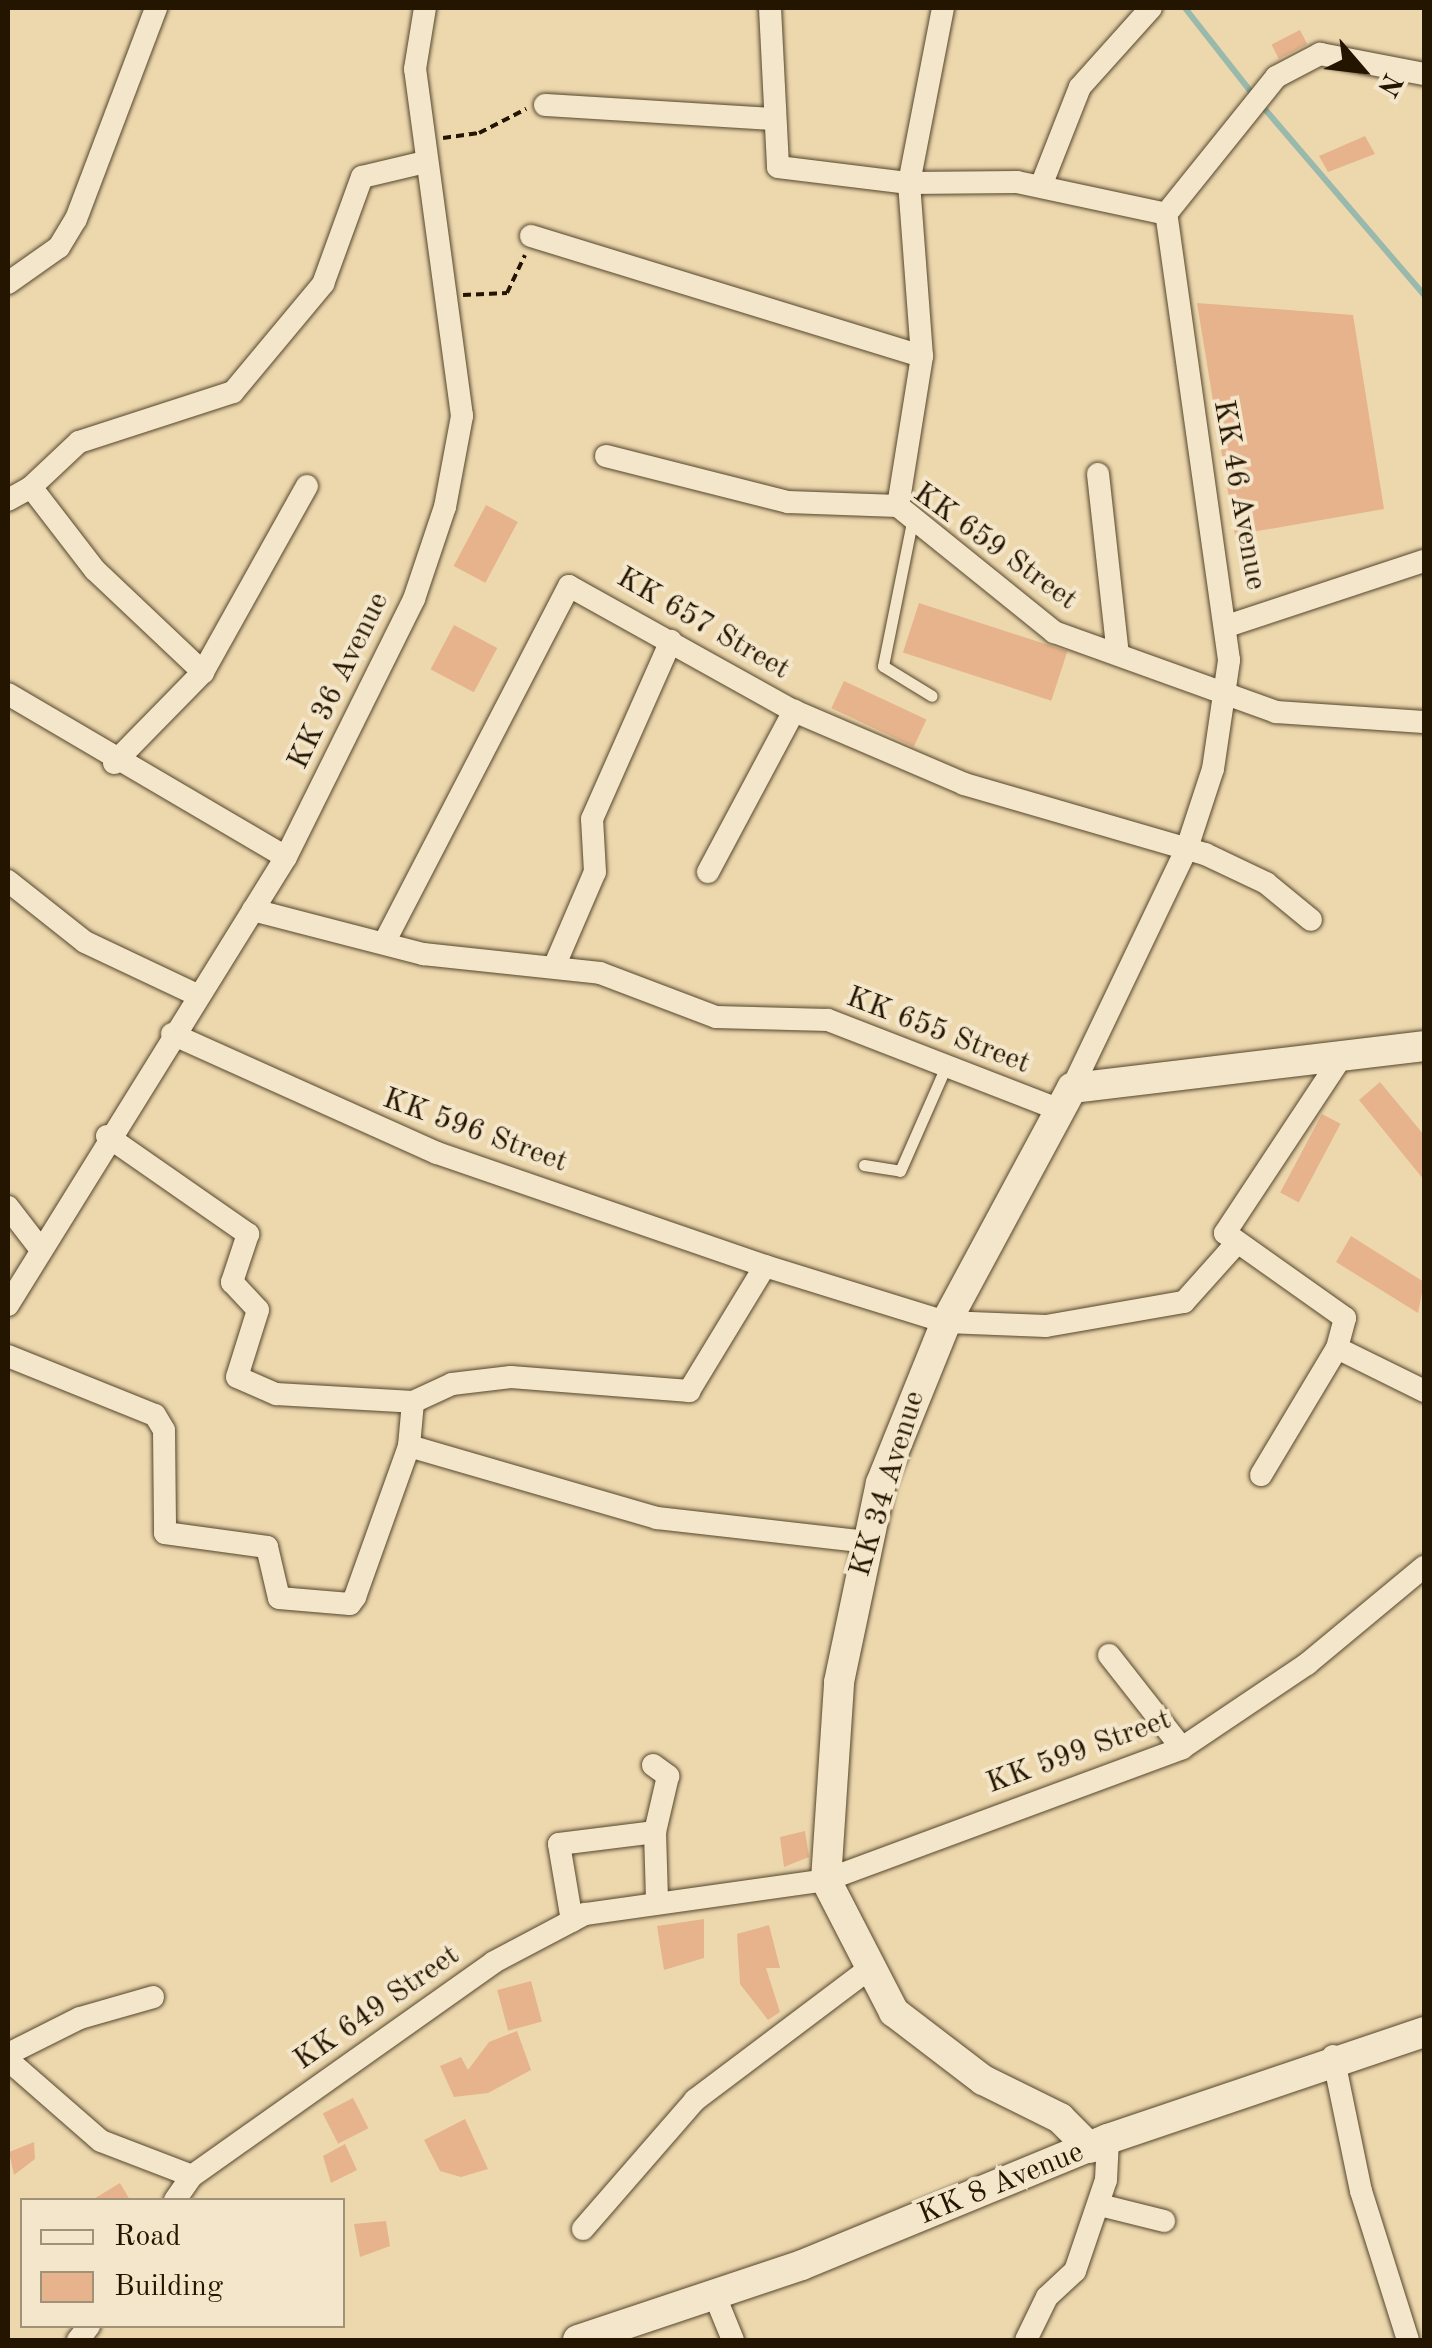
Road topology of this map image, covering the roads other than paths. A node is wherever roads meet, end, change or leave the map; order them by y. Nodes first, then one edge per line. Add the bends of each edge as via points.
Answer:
1 (156, 8) edge
2 (425, 8) edge
3 (770, 8) edge
4 (943, 8) edge
5 (1151, 8) edge
6 (1424, 74) edge
7 (545, 105) road end
8 (774, 119) junction
9 (425, 162) junction
10 (909, 183) junction
11 (1041, 186) junction
12 (1166, 214) junction
13 (531, 236) road end
14 (8, 283) edge
15 (922, 356) junction
16 (606, 456) dead end
17 (1098, 474) dead end
18 (307, 486) dead end
19 (31, 487) junction
20 (8, 500) edge
21 (906, 512) junction
22 (1424, 561) edge
23 (1230, 624) junction
24 (671, 642) junction
25 (1118, 654) junction
26 (203, 672) junction
27 (1225, 692) junction
28 (8, 694) edge
29 (932, 696) dead end
30 (794, 711) junction
31 (1424, 722) edge
32 (114, 764) junction
33 (1188, 848) junction
34 (286, 857) junction
35 (708, 872) dead end
36 (8, 881) edge
37 (254, 910) junction
38 (1311, 920) dead end
39 (384, 943) junction
40 (554, 967) junction
41 (196, 994) junction
42 (172, 1034) junction
43 (1424, 1046) edge
44 (1344, 1055) junction
45 (946, 1066) junction
46 (1066, 1099) junction
47 (107, 1136) junction
48 (864, 1165) dead end
49 (8, 1207) edge
50 (38, 1246) junction
51 (1234, 1246) junction
52 (765, 1266) junction
53 (8, 1306) edge
54 (946, 1322) junction
55 (1338, 1348) junction
56 (8, 1356) edge
57 (1424, 1392) edge
58 (412, 1402) junction
59 (409, 1446) junction
60 (1261, 1475) dead end
61 (867, 1542) junction
62 (1424, 1567) edge
63 (1108, 1655) dead end
64 (1182, 1748) junction
65 (652, 1765) dead end
66 (654, 1832) junction
67 (826, 1880) junction
68 (657, 1899) junction
69 (572, 1921) junction
70 (866, 1971) junction
71 (153, 1998) dead end
72 (1424, 2032) edge
73 (1333, 2056) junction
74 (8, 2057) edge
75 (1099, 2143) junction
76 (192, 2176) junction
77 (177, 2198) edge
78 (1100, 2205) junction
79 (1164, 2221) dead end
80 (582, 2229) dead end
81 (715, 2296) junction
82 (578, 2340) edge
83 (733, 2340) edge
84 (1026, 2340) edge
85 (1408, 2340) edge

1 - 14 street via 76,219 59,247
2 - 9 street, KK 36 Avenue via 415,69
3 - 8 street
4 - 10 street
5 - 11 street via 1080,87
6 - 12 street via 1320,54 1276,77
7 - 8 street
8 - 10 street via 778,167
9 - 19 street via 354,187 323,284 234,392 78,442
9 - 34 street, KK 36 Avenue via 462,416 444,507 414,599
10 - 11 street
10 - 15 street
11 - 12 street
12 - 23 street, KK 46 Avenue
13 - 15 street
15 - 21 street
16 - 21 street, KK 659 Street via 788,502
17 - 25 street
18 - 26 street
19 - 20 street
19 - 26 street via 95,570
21 - 25 street, KK 659 Street via 1047,628
21 - 29 lane via 882,666
22 - 23 street
23 - 27 street, KK 46 Avenue
24 - 30 street, KK 657 Street
24 - 39 street, KK 657 Street via 579,587 560,591
24 - 40 street via 592,819 595,872
25 - 27 street, KK 659 Street
26 - 32 street
27 - 31 street, KK 659 Street via 1276,712
27 - 33 street, KK 46 Avenue
28 - 32 street
30 - 33 street, KK 657 Street via 964,784
30 - 35 street
32 - 34 street
33 - 38 street, KK 657 Street via 1266,883
33 - 46 street, KK 46 Avenue
34 - 37 street, KK 36 Avenue
36 - 41 street via 85,942
37 - 39 street, KK 655 Street
37 - 41 street, KK 36 Avenue
39 - 40 street, KK 655 Street
40 - 45 street, KK 655 Street via 634,981 716,1017 828,1020
41 - 42 street, KK 36 Avenue
42 - 47 street, KK 36 Avenue
42 - 52 street, KK 596 Street via 437,1153
43 - 44 main road
44 - 46 main road
44 - 51 street via 1229,1222
45 - 46 street, KK 655 Street
45 - 48 lane via 900,1171
46 - 54 main road, KK 34 Avenue
47 - 50 street, KK 36 Avenue
47 - 58 street via 248,1234 232,1282 258,1310 236,1377 276,1394
49 - 50 street
50 - 53 street, KK 36 Avenue
51 - 54 street, KK 596 Street via 1184,1302 1046,1326
51 - 55 street via 1338,1312
52 - 54 street, KK 596 Street
52 - 58 street via 693,1387 482,1378
54 - 61 main road, KK 34 Avenue via 903,1420
55 - 57 street
55 - 60 street
56 - 59 street via 154,1415 164,1430 165,1534 267,1548 279,1598 350,1604
58 - 59 street
59 - 61 street via 657,1518
61 - 67 main road, KK 34 Avenue via 838,1682
62 - 64 street, KK 599 Street via 1308,1664
63 - 64 street
64 - 67 street, KK 599 Street
65 - 66 street via 668,1776
66 - 68 street
66 - 69 street via 559,1844
67 - 68 street, KK 649 Street
67 - 70 main road, KK 34 Avenue
68 - 69 street, KK 649 Street
69 - 76 street, KK 649 Street via 494,1962
70 - 75 main road, KK 34 Avenue via 923,2040
70 - 80 street via 696,2100
71 - 74 street via 80,2018
72 - 73 main road, KK 8 Avenue
73 - 75 main road, KK 8 Avenue
73 - 85 street via 1361,2191
74 - 76 street via 101,2140
75 - 78 street
75 - 81 main road, KK 8 Avenue
76 - 77 street
78 - 79 street
78 - 84 street via 1076,2271 1048,2296
81 - 82 main road, KK 8 Avenue
81 - 83 street

